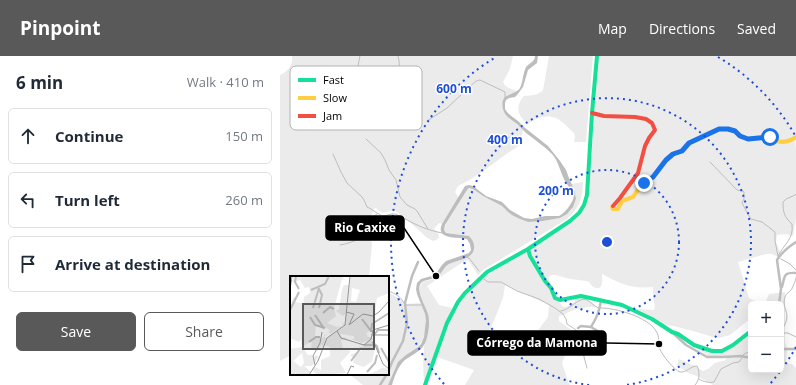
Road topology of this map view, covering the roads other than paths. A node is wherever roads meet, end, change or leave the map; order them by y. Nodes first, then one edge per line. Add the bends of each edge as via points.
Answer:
1 (597, 56) edge
2 (592, 113) junction
3 (796, 137) edge
4 (796, 242) edge
5 (528, 249) junction
6 (418, 262) dead end
7 (796, 273) edge
8 (782, 289) junction
9 (600, 301) junction
10 (779, 301) edge
11 (591, 327) junction
12 (578, 328) dead end
13 (672, 332) junction
14 (601, 333) dead end
15 (748, 333) edge
16 (784, 349) edge
17 (796, 349) edge
18 (748, 358) edge
19 (389, 370) edge
20 (387, 375) edge
21 (380, 385) edge
22 (425, 385) edge

1 - 2 street
2 - 3 street via 644,119 654,126 655,130 645,146 638,173 613,209 618,209 622,201 633,197 673,154 682,151 689,143 719,129 735,131 748,139 770,137 774,141 790,142
2 - 5 street via 587,195 584,205 570,221
4 - 8 street via 777,260
5 - 9 street via 555,298 560,300 581,296
5 - 22 street via 487,272 474,282 458,302
6 - 19 street via 405,303 407,323 403,341
7 - 8 street via 785,275
8 - 10 street
9 - 11 street via 599,311
9 - 13 street via 628,308
11 - 12 street
11 - 14 street
13 - 15 street via 694,345 712,351 722,351
13 - 18 street via 686,345 707,357
16 - 17 street
20 - 21 street

